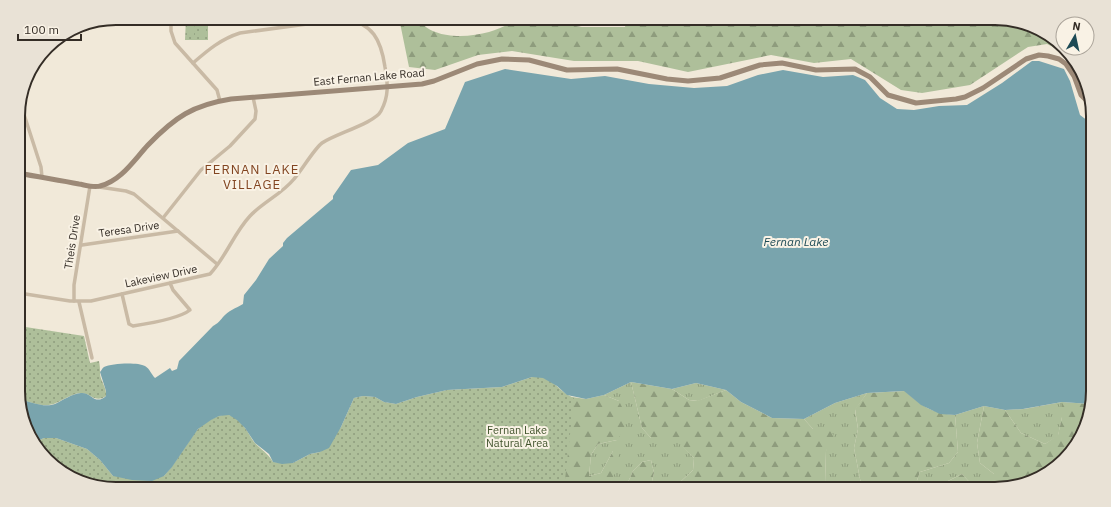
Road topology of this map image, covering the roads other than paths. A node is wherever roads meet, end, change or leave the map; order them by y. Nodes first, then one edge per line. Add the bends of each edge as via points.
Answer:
1 (171, 25) edge
2 (299, 25) edge
3 (364, 25) edge
4 (193, 63) junction
5 (388, 87) junction
6 (253, 97) junction
7 (1084, 98) edge
8 (220, 101) junction
9 (25, 117) edge
10 (25, 174) edge
11 (42, 177) junction
12 (90, 186) junction
13 (99, 187) junction
14 (163, 218) junction
15 (178, 231) junction
16 (82, 245) junction
17 (217, 264) junction
18 (170, 283) junction
19 (25, 294) edge
20 (122, 294) junction
21 (74, 301) junction
22 (79, 302) junction
23 (92, 358) dead end

1 - 4 street via 172,37 177,46
2 - 4 street via 240,33 216,44
3 - 5 street via 378,40 383,53
4 - 8 street via 217,90
5 - 6 street, East Fernan Lake Road
5 - 7 street, East Fernan Lake Road via 429,82 478,64 502,59 529,60 567,70 617,68 688,81 720,78 760,65 782,63 816,70 855,69 870,77 888,95 916,103 965,97 1026,60 1040,55 1059,59 1066,64
5 - 17 street, Lakeview Drive via 378,116 321,144 293,181 250,215
6 - 8 street, East Fernan Lake Road
6 - 14 street via 255,119 230,146 201,170
8 - 13 street, East Fernan Lake Road via 204,104 171,123 122,173
9 - 11 street
10 - 11 street
11 - 12 street
12 - 13 street
12 - 16 street, Theis Drive
13 - 14 street via 132,192
14 - 15 street
15 - 16 street, Teresa Drive
15 - 17 street
16 - 21 street, Theis Drive via 74,285
17 - 18 street, Lakeview Drive via 210,274
18 - 20 street, Lakeview Drive
18 - 20 street via 190,310 144,324 129,324
19 - 21 street, Lakeview Drive
20 - 22 street, Lakeview Drive
21 - 22 street, Lakeview Drive
22 - 23 street

